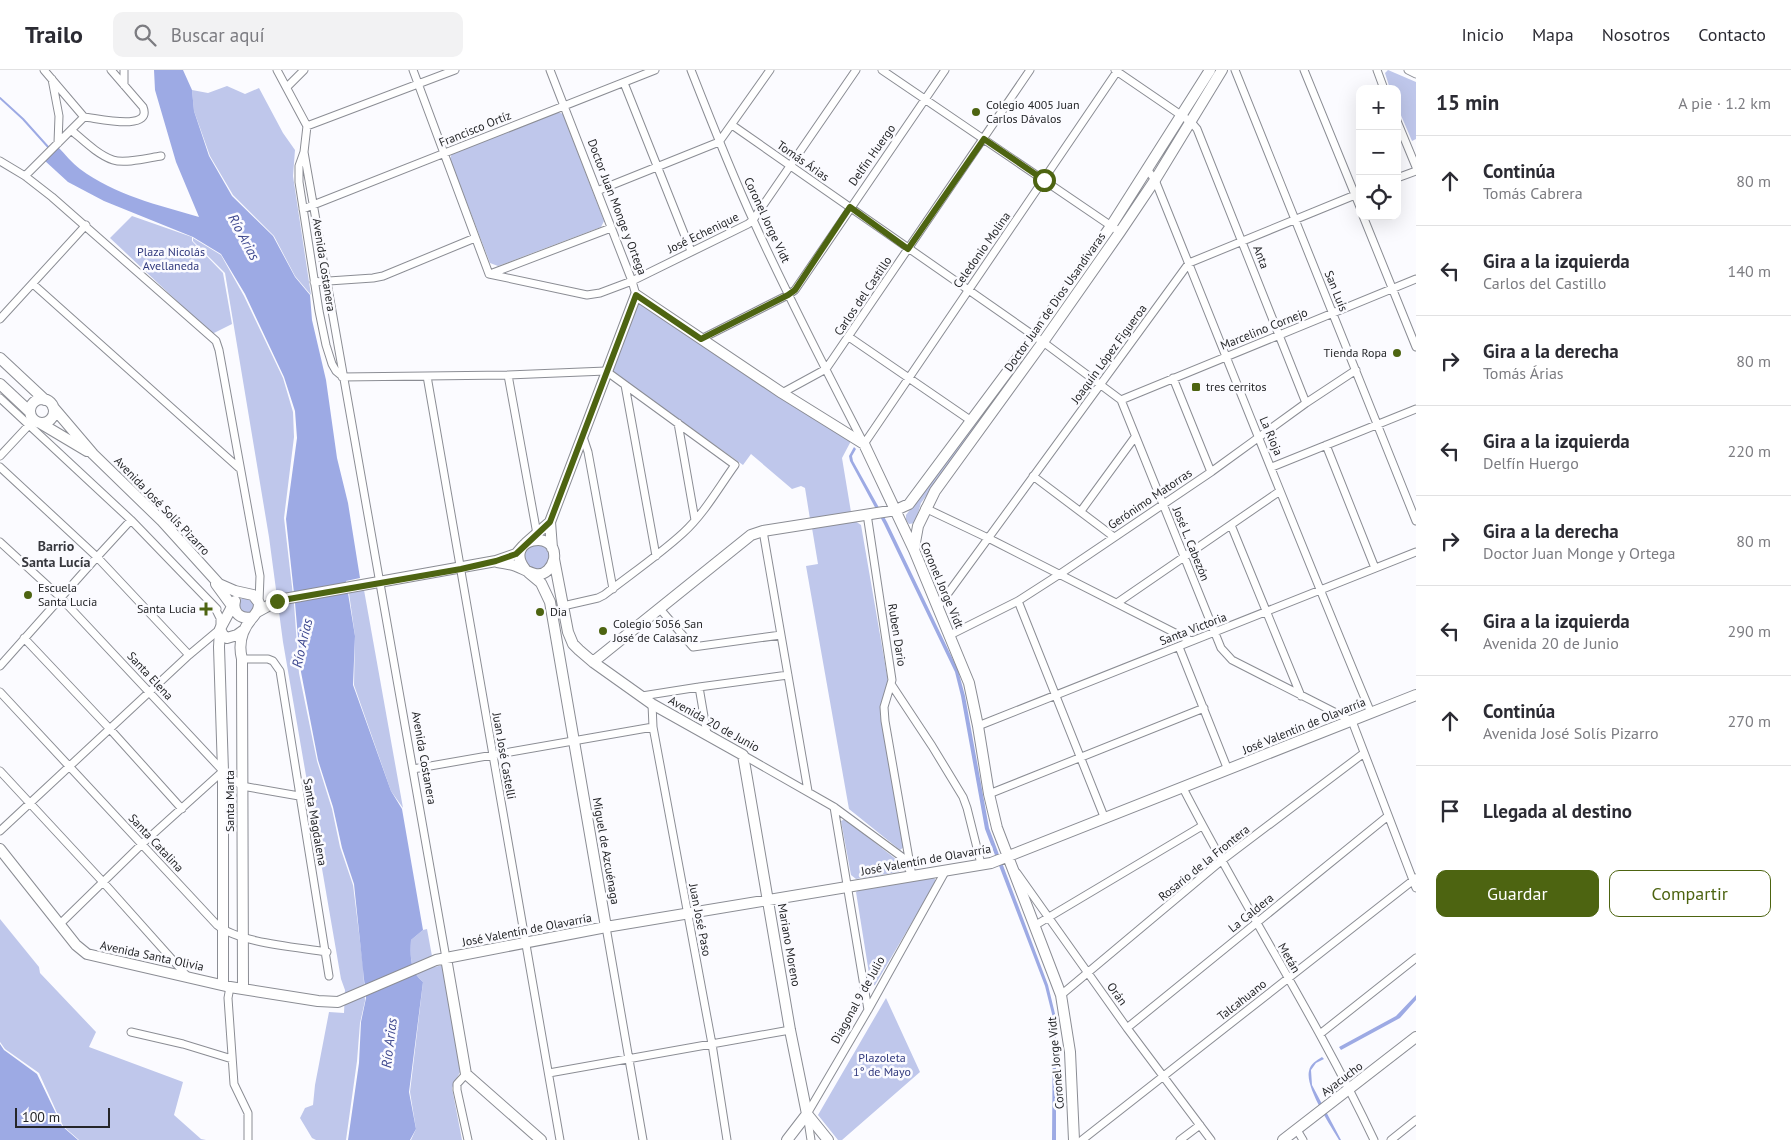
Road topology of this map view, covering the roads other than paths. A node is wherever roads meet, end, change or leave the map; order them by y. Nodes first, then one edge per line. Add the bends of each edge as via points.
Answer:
1 (112, 70) edge
2 (124, 70) edge
3 (277, 70) edge
4 (304, 70) edge
5 (413, 70) edge
6 (455, 70) edge
7 (550, 70) edge
8 (655, 70) edge
9 (691, 70) edge
10 (770, 70) edge
11 (856, 70) edge
12 (882, 70) edge
13 (945, 70) edge
14 (1030, 70) edge
15 (1117, 70) edge
16 (1210, 70) edge
17 (1222, 70) edge
18 (1236, 70) edge
19 (1304, 70) edge
20 (1376, 70) edge
21 (1408, 70) edge
22 (46, 71) edge
23 (1416, 74) edge
24 (52, 79) junction
25 (624, 82) junction
26 (124, 84) junction
27 (418, 84) junction
28 (1382, 85) edge
29 (287, 87) junction
30 (925, 99) junction
31 (564, 106) junction
32 (84, 116) junction
33 (1181, 116) junction
34 (1191, 122) junction
35 (732, 125) junction
36 (307, 126) junction
37 (71, 130) junction
38 (1401, 130) edge
39 (984, 139) junction
40 (719, 142) junction
41 (56, 145) junction
42 (304, 152) junction
43 (444, 153) junction
44 (161, 156) dead end
45 (0, 161) edge
46 (790, 166) junction
47 (657, 167) junction
48 (1147, 169) junction
49 (1416, 169) edge
50 (25, 176) junction
51 (1401, 176) edge
52 (1044, 180) junction
53 (1155, 180) junction
54 (597, 191) junction
55 (1356, 192) edge
56 (1356, 194) edge
57 (312, 206) junction
58 (850, 207) junction
59 (303, 208) junction
60 (753, 220) junction
61 (1295, 220) junction
62 (1365, 220) edge
63 (86, 225) junction
64 (611, 228) junction
65 (1115, 229) junction
66 (475, 238) junction
67 (1242, 241) junction
68 (908, 249) junction
69 (691, 251) junction
70 (1189, 263) junction
71 (489, 274) junction
72 (1416, 279) edge
73 (632, 280) junction
74 (314, 282) junction
75 (326, 282) junction
76 (33, 284) junction
77 (1393, 289) junction
78 (968, 290) junction
79 (636, 295) junction
80 (788, 295) junction
81 (1332, 312) junction
82 (0, 319) edge
83 (1279, 335) junction
84 (849, 337) junction
85 (701, 339) junction
86 (1038, 339) junction
87 (1416, 347) edge
88 (1227, 356) junction
89 (0, 358) edge
90 (826, 369) junction
91 (1356, 370) junction
92 (606, 371) junction
93 (508, 375) junction
94 (427, 376) junction
95 (342, 377) junction
96 (908, 377) junction
97 (1172, 378) junction
98 (0, 384) edge
99 (1100, 384) junction
100 (625, 385) junction
101 (782, 393) junction
102 (0, 398) edge
103 (1121, 400) junction
104 (1306, 403) junction
105 (49, 404) junction
106 (1416, 409) edge
107 (33, 420) junction
108 (970, 420) junction
109 (678, 423) junction
110 (1378, 424) junction
111 (1259, 436) junction
112 (583, 437) junction
113 (1135, 437) junction
114 (864, 444) junction
115 (1326, 445) junction
116 (93, 454) junction
117 (0, 456) edge
118 (0, 467) edge
119 (1272, 467) junction
120 (239, 468) junction
121 (1211, 472) junction
122 (1033, 476) junction
123 (1280, 491) junction
124 (1163, 504) junction
125 (904, 507) junction
126 (925, 508) junction
127 (1081, 511) junction
128 (875, 513) junction
129 (132, 520) junction
130 (695, 520) junction
131 (1416, 521) edge
132 (550, 522) junction
133 (902, 523) junction
134 (918, 524) junction
135 (1231, 525) junction
136 (763, 531) junction
137 (537, 534) junction
138 (1114, 537) junction
139 (988, 538) junction
140 (0, 542) edge
141 (525, 545) junction
142 (552, 548) junction
143 (914, 550) junction
144 (1416, 552) edge
145 (96, 556) junction
146 (656, 556) junction
147 (1184, 556) junction
148 (554, 559) junction
149 (496, 561) junction
150 (1375, 568) junction
151 (461, 569) junction
152 (527, 571) junction
153 (1060, 574) junction
154 (212, 577) junction
155 (379, 583) junction
156 (612, 589) junction
157 (1320, 590) junction
158 (60, 597) junction
159 (281, 600) junction
160 (1018, 600) junction
161 (254, 603) junction
162 (1117, 603) junction
163 (214, 606) junction
164 (563, 606) junction
165 (232, 608) junction
166 (938, 608) junction
167 (660, 609) junction
168 (1266, 612) junction
169 (220, 628) junction
170 (245, 628) junction
171 (1214, 633) junction
172 (781, 635) junction
173 (950, 635) junction
174 (24, 638) junction
175 (1191, 641) junction
176 (1179, 646) junction
177 (219, 647) junction
178 (241, 654) junction
179 (189, 655) junction
180 (593, 662) junction
181 (0, 666) edge
182 (788, 675) junction
183 (892, 684) junction
184 (698, 687) junction
185 (149, 691) junction
186 (0, 692) edge
187 (1056, 695) junction
188 (1416, 695) edge
189 (642, 696) junction
190 (1301, 696) junction
191 (652, 704) junction
192 (1204, 708) junction
193 (1371, 713) junction
194 (1352, 721) junction
195 (978, 726) junction
196 (654, 727) junction
197 (109, 728) junction
198 (707, 734) junction
199 (574, 740) junction
200 (1364, 753) junction
201 (492, 754) junction
202 (743, 755) junction
203 (1079, 758) junction
204 (69, 767) junction
205 (413, 769) junction
206 (1228, 770) junction
207 (0, 771) edge
208 (223, 771) junction
209 (242, 786) junction
210 (1183, 788) junction
211 (808, 791) junction
212 (989, 794) junction
213 (299, 796) junction
214 (30, 804) junction
215 (834, 807) junction
216 (182, 809) junction
217 (1388, 816) junction
218 (1105, 818) junction
219 (1202, 826) junction
220 (0, 831) edge
221 (142, 844) junction
222 (0, 849) edge
223 (1005, 859) junction
224 (1222, 861) junction
225 (981, 864) junction
226 (946, 870) junction
227 (912, 876) junction
228 (1414, 879) edge
229 (103, 882) junction
230 (848, 887) junction
231 (1416, 888) edge
232 (768, 900) junction
233 (687, 914) junction
234 (1047, 916) junction
235 (60, 924) junction
236 (1256, 924) junction
237 (1034, 926) junction
238 (606, 927) junction
239 (223, 930) junction
240 (242, 938) junction
241 (526, 942) junction
242 (327, 952) junction
243 (446, 958) junction
244 (1416, 958) edge
245 (1088, 973) junction
246 (187, 976) junction
247 (330, 976) dead end
248 (1288, 978) junction
249 (227, 986) junction
250 (243, 989) junction
251 (1061, 995) junction
252 (346, 1000) joint
253 (868, 1010) junction
254 (1127, 1028) junction
255 (790, 1030) junction
256 (131, 1032) dead end
257 (1320, 1034) junction
258 (1416, 1037) edge
259 (712, 1044) junction
260 (232, 1059) junction
261 (628, 1059) junction
262 (549, 1073) junction
263 (466, 1074) junction
264 (1163, 1075) junction
265 (1350, 1089) junction
266 (807, 1114) junction
267 (1416, 1120) edge
268 (1200, 1125) junction
269 (1297, 1130) junction
270 (248, 1140) edge
271 (468, 1140) edge
272 (541, 1140) edge
273 (560, 1140) edge
274 (643, 1140) edge
275 (727, 1140) edge
276 (787, 1140) edge
277 (811, 1140) edge
278 (828, 1140) edge
279 (1074, 1140) edge
280 (1082, 1140) edge
281 (1180, 1140) edge
282 (1211, 1140) edge
283 (1283, 1140) edge
284 (1303, 1140) edge
285 (1374, 1140) edge
286 (1392, 1140) edge

1 - 26 street
2 - 26 street
3 - 29 street
4 - 29 street
5 - 27 street
6 - 27 street
7 - 31 street, Doctor Juan Monge y Ortega
8 - 25 street, Francisco Ortíz
9 - 40 street, Coronel Jorge Vidt
10 - 35 street
11 - 46 street, José Echenique
12 - 30 street
13 - 30 street, Delfín Huergo
14 - 39 street, Carlos del Castillo
15 - 33 street
15 - 52 street, Celedonio Molina
16 - 33 main road, Doctor Juan de Dios Usandivaras
17 - 34 main road, Doctor Juan de Dios Usandivaras
18 - 61 street, San Luis
19 - 55 street
20 - 28 street
21 - 23 street
22 - 24 street
24 - 32 street
24 - 41 street via 59,116
25 - 31 street, Francisco Ortíz
25 - 47 street
26 - 32 street via 143,107 144,117 132,122
27 - 36 street
27 - 43 street
29 - 36 street
30 - 39 street
30 - 58 street, Delfín Huergo
31 - 43 street, Francisco Ortíz
31 - 54 street, Doctor Juan Monge y Ortega
32 - 37 street
33 - 34 street
33 - 48 main road, Doctor Juan de Dios Usandivaras
34 - 53 main road, Doctor Juan de Dios Usandivaras
34 - 67 street, Anta via 1197,129
35 - 40 street
35 - 46 street, Tomás Árias
36 - 42 street, Avenida Costanera
37 - 41 street
37 - 44 street via 113,160
38 - 49 street
39 - 52 street
39 - 68 street, Carlos del Castillo
40 - 47 street
40 - 60 street, Coronel Jorge Vidt
41 - 50 street
42 - 57 street, Avenida Costanera
42 - 59 street, Avenida Costanera via 299,166
43 - 57 street, Francisco Ortíz
43 - 66 street
45 - 50 street
46 - 58 street, Tomás Árias
46 - 60 street, José Echenique
47 - 54 street
47 - 69 street
48 - 53 street, La Rioja
48 - 65 main road, Doctor Juan de Dios Usandivaras
49 - 51 street
50 - 63 street
52 - 65 street
52 - 78 street, Celedonio Molina
53 - 65 main road, Doctor Juan de Dios Usandivaras
53 - 70 street, La Rioja
54 - 64 street, Doctor Juan Monge y Ortega
56 - 61 street
57 - 59 street, Francisco Ortíz
57 - 75 street, Avenida Costanera
58 - 68 street, Tomás Árias
58 - 80 street, Delfín Huergo via 795,290
59 - 74 street, Avenida Costanera
60 - 69 street, José Echenique
60 - 80 street, Coronel Jorge Vidt
61 - 67 street
61 - 81 street, San Luis
62 - 77 street
63 - 76 street
63 - 120 street via 216,341
64 - 71 street
64 - 73 street, Doctor Juan Monge y Ortega
65 - 86 main road, Doctor Juan de Dios Usandivaras
66 - 71 street
66 - 75 street via 383,276
67 - 70 street
67 - 83 street, Anta
68 - 78 street, Tomás Árias
68 - 84 street, Carlos del Castillo
69 - 73 street, José Echenique
70 - 88 street, La Rioja
70 - 99 street, Joaquín López Figueroa
71 - 73 street, José Echenique via 587,295
72 - 77 street, Marcelino Cornejo
73 - 79 street, Doctor Juan Monge y Ortega
74 - 75 street
74 - 95 street, Avenida Costanera via 326,346 332,364
75 - 95 street, Avenida Costanera
76 - 82 street
76 - 120 street
77 - 81 street, Marcelino Cornejo
77 - 87 street
78 - 86 street, Tomás Árias
78 - 96 street, Celedonio Molina
79 - 85 main road, Doctor Juan Monge y Ortega
79 - 92 main road
80 - 85 street, Delfín Huergo
80 - 90 street, Coronel Jorge Vidt
81 - 83 street, Marcelino Cornejo
81 - 91 street, San Luis
83 - 88 street, Marcelino Cornejo
83 - 104 street, Anta
84 - 90 street, Carlos del Castillo
84 - 96 street
85 - 101 main road, Doctor Juan Monge y Ortega
86 - 99 street
86 - 108 main road, Doctor Juan de Dios Usandivaras
86 - 126 main road, Doctor Juan de Dios Usandivaras
88 - 97 street, Marcelino Cornejo
88 - 111 street, La Rioja
89 - 105 main road, Avenida José Solís Pizarro
90 - 101 street, Carlos del Castillo
90 - 114 street, Coronel Jorge Vidt
91 - 104 street, Gerónimo Matorras
91 - 110 street, San Luis
92 - 93 street
92 - 100 street
92 - 112 main road
93 - 94 street
93 - 137 street
94 - 95 street
94 - 151 street, Juan José Castelli
95 - 155 street, Avenida Costanera
96 - 108 street
96 - 114 street, Celedonio Molina
97 - 103 street, Marcelino Cornejo
97 - 121 street
98 - 107 main road, Avenida José Solís Pizarro
99 - 103 street
99 - 122 street, Joaquín López Figueroa
100 - 109 street
100 - 146 street
101 - 114 main road, Doctor Juan Monge y Ortega
102 - 107 street
103 - 113 street, José L. Cabezón
104 - 111 street, Gerónimo Matorras
105 - 107 main road via 53,415 51,419 44,423
105 - 107 main road via 41,399 34,402 30,408
105 - 116 main road, Avenida José Solís Pizarro
106 - 110 street
107 - 116 main road, Avenida José Solís Pizarro
107 - 117 street
107 - 129 street
108 - 125 main road, Doctor Juan de Dios Usandivaras
109 - 130 street
109 - 130 street via 735,465
110 - 115 street
110 - 131 street, San Luis
111 - 119 street, La Rioja
111 - 121 street, Gerónimo Matorras
112 - 132 main road
112 - 156 street
113 - 124 street, José L. Cabezón
113 - 127 street
114 - 125 main road, Coronel Jorge Vidt
115 - 119 street
115 - 150 street
116 - 154 main road, Avenida José Solís Pizarro via 162,521
118 - 145 street
119 - 123 street, La Rioja
120 - 161 street via 260,576
121 - 124 street, Gerónimo Matorras
122 - 127 street
122 - 139 street, Joaquín López Figueroa
123 - 135 street
123 - 157 street, La Rioja
124 - 138 street, Gerónimo Matorras
124 - 147 street, José L. Cabezón
125 - 126 main road
125 - 128 main road
125 - 133 main road, Doctor Juan de Dios Usandivaras
126 - 134 main road, Doctor Juan de Dios Usandivaras
126 - 139 street
127 - 138 street
128 - 136 main road
128 - 183 street, Ruben Dario
129 - 145 street
129 - 163 street
130 - 146 street
132 - 137 main road
132 - 142 main road
133 - 134 main road via 909,528
133 - 143 main road, Coronel Jorge Vidt
134 - 143 main road, Doctor Juan de Dios Usandivaras
135 - 147 street
135 - 168 street
136 - 167 main road via 751,535
136 - 172 street
137 - 141 main road
138 - 153 street, Gerónimo Matorras
139 - 153 street
139 - 166 street, Joaquín López Figueroa
140 - 158 street, Santa Elena
141 - 142 main road via 532,540 543,541
141 - 149 main road, Avenida José Solís Pizarro via 516,554
141 - 152 main road via 520,561
142 - 148 main road
143 - 166 main road, Coronel Jorge Vidt
144 - 150 street, Santa Victoria
145 - 158 street
145 - 179 street
146 - 156 street
147 - 162 street
147 - 171 street, José L. Cabezón
148 - 152 main road via 545,572 535,574
148 - 164 main road, Avenida 20 de Junio
149 - 151 main road, Avenida José Solís Pizarro
149 - 152 main road, Avenida José Solís Pizarro
150 - 157 street, Santa Victoria
151 - 155 main road, Avenida José Solís Pizarro
151 - 201 street, Juan José Castelli
152 - 199 main road, Miguel de Azcuénaga via 542,583 550,602
153 - 160 street, Gerónimo Matorras
153 - 162 street
154 - 161 main road, Avenida José Solís Pizarro
154 - 165 main road, Avenida José Solís Pizarro
155 - 159 main road, Avenida José Solís Pizarro
155 - 205 street, Avenida Costanera
156 - 164 street via 598,598
157 - 168 street, Santa Victoria
157 - 193 street, La Rioja
158 - 174 street
158 - 185 street, Santa Elena
159 - 161 main road, Avenida José Solís Pizarro
159 - 161 main road, Avenida José Solís Pizarro
160 - 173 street, Gerónimo Matorras
160 - 187 street
161 - 165 main road via 238,596
161 - 165 main road via 242,618
161 - 170 main road, Santa Marta
162 - 175 street
163 - 165 street via 222,613
163 - 169 street via 220,618
164 - 180 main road, Avenida 20 de Junio via 570,638
165 - 169 main road
166 - 173 main road, Coronel Jorge Vidt
167 - 172 street via 693,647
167 - 180 main road
168 - 171 street, Santa Victoria
168 - 190 street
169 - 170 main road via 227,638
169 - 177 main road, Santa Marta
169 - 179 street
170 - 178 main road, Santa Marta via 240,642
171 - 175 street, Santa Victoria
171 - 190 street, José L. Cabezón via 1232,660
172 - 182 street
173 - 195 main road, Coronel Jorge Vidt via 969,683
174 - 181 street
174 - 197 street
175 - 176 street, Santa Victoria
176 - 187 street, Santa Victoria
176 - 192 street
177 - 178 main road via 230,643
177 - 208 main road, Santa Marta
178 - 209 main road, Santa Marta
178 - 213 street, Santa Magdalena via 274,661 280,671
179 - 185 street
180 - 189 main road, Avenida 20 de Junio
182 - 184 street
182 - 211 street
183 - 225 street via 967,808
183 - 227 street, Ruben Dario via 884,708 885,721
184 - 189 street
184 - 198 street
185 - 197 street
185 - 208 street, Santa Elena
186 - 204 street, Santa Catalina
187 - 195 street, Santa Victoria
187 - 203 street
188 - 193 main road, José Valentín de Olavarría
189 - 191 main road, Avenida 20 de Junio
190 - 194 street
191 - 196 street, Juan José Paso
191 - 198 main road, Avenida 20 de Junio
192 - 203 street
192 - 206 street
193 - 194 main road, José Valentín de Olavarría
194 - 200 street
194 - 206 main road, José Valentín de Olavarría
195 - 212 main road, Coronel Jorge Vidt
196 - 199 street
196 - 233 street, Juan José Paso
197 - 204 street
197 - 216 street
198 - 202 main road, Avenida 20 de Junio
199 - 201 street
199 - 238 main road, Miguel de Azcuénaga
200 - 217 street
200 - 224 street, Rosario de la Frontera
201 - 205 street
201 - 241 street, Juan José Castelli
202 - 211 street, Avenida 20 de Junio
202 - 232 main road, Mariano Moreno
203 - 212 street
203 - 218 street
204 - 214 street
204 - 221 street, Santa Catalina
205 - 243 street, Avenida Costanera
206 - 210 main road, José Valentín de Olavarría
207 - 214 street
208 - 209 street, Santa Elena
208 - 216 street
208 - 239 main road, Santa Marta
209 - 213 street, Santa Elena
209 - 240 main road, Santa Marta
210 - 218 main road, José Valentín de Olavarría
210 - 219 street, Metán
211 - 215 street, Avenida 20 de Junio
212 - 223 main road, Coronel Jorge Vidt
213 - 242 street, Santa Magdalena
214 - 220 street
214 - 229 street
215 - 227 street, Avenida 20 de Junio via 902,857
215 - 230 street
216 - 221 street
217 - 228 street
217 - 236 street, La Caldera
218 - 223 main road, José Valentín de Olavarría
219 - 224 street, Metán
219 - 234 street
221 - 229 street
221 - 239 street, Santa Catalina
222 - 235 main road, Avenida Santa Olivia
223 - 225 main road, José Valentín de Olavarría
223 - 234 street, Orán
223 - 237 main road, Coronel Jorge Vidt
224 - 236 street, Metán
224 - 245 street, Rosario de la Frontera
225 - 226 main road, José Valentín de Olavarría
226 - 227 main road, José Valentín de Olavarría
226 - 253 street, Diagonal 9 de Julio
227 - 230 main road, José Valentín de Olavarría
228 - 231 street
228 - 248 street, Talcahuano
229 - 235 street
229 - 246 street
230 - 232 main road, José Valentín de Olavarría
230 - 253 street
232 - 233 main road, José Valentín de Olavarría
232 - 255 main road, Mariano Moreno
233 - 238 main road, José Valentín de Olavarría
233 - 259 street, Juan José Paso
234 - 237 street
234 - 245 street, Orán
235 - 246 main road, Avenida Santa Olivia via 76,945 88,954
236 - 248 street, Metán
236 - 254 street, La Caldera
237 - 251 main road, Coronel Jorge Vidt
238 - 241 main road, José Valentín de Olavarría
238 - 261 street, Miguel de Azcuénaga
239 - 240 street, Santa Catalina
239 - 249 main road, Santa Marta
240 - 242 street, Santa Catalina
240 - 250 main road, Santa Marta
241 - 243 main road, José Valentín de Olavarría
241 - 262 street, Juan José Castelli
242 - 247 street, Santa Magdalena
243 - 252 main road, José Valentín de Olavarría via 432,961
243 - 263 main road, Avenida Costanera
244 - 257 street
245 - 251 street, Rosario de la Frontera
245 - 254 street, Orán
246 - 249 main road, Avenida Santa Olivia
248 - 257 street, Metán
248 - 264 street, Talcahuano
249 - 250 main road, Avenida Santa Olivia
249 - 260 street, Santa Marta
250 - 252 main road, Avenida Santa Olivia via 327,1002
251 - 279 main road, Coronel Jorge Vidt via 1070,1052
253 - 266 street, Diagonal 9 de Julio
254 - 264 street, Orán
255 - 259 street
255 - 266 main road, Mariano Moreno
256 - 260 street
257 - 265 street, Metán
258 - 265 main road, Ayacucho
259 - 261 street
259 - 275 street, Juan José Paso
260 - 270 street, Santa Marta via 234,1084 248,1113
261 - 262 street
261 - 274 street, Miguel de Azcuénaga
262 - 273 street, Juan José Castelli
263 - 271 street, Avenida Costanera via 457,1084 457,1090
263 - 272 main road
264 - 268 street, Orán
264 - 280 street, Talcahuano
265 - 269 main road, Ayacucho
265 - 285 street, Metán
266 - 276 main road, Diagonal 9 de Julio
266 - 277 street, Mariano Moreno
266 - 278 main road
267 - 286 street
268 - 281 street
268 - 282 street, Orán
269 - 283 main road, Ayacucho
269 - 284 street

